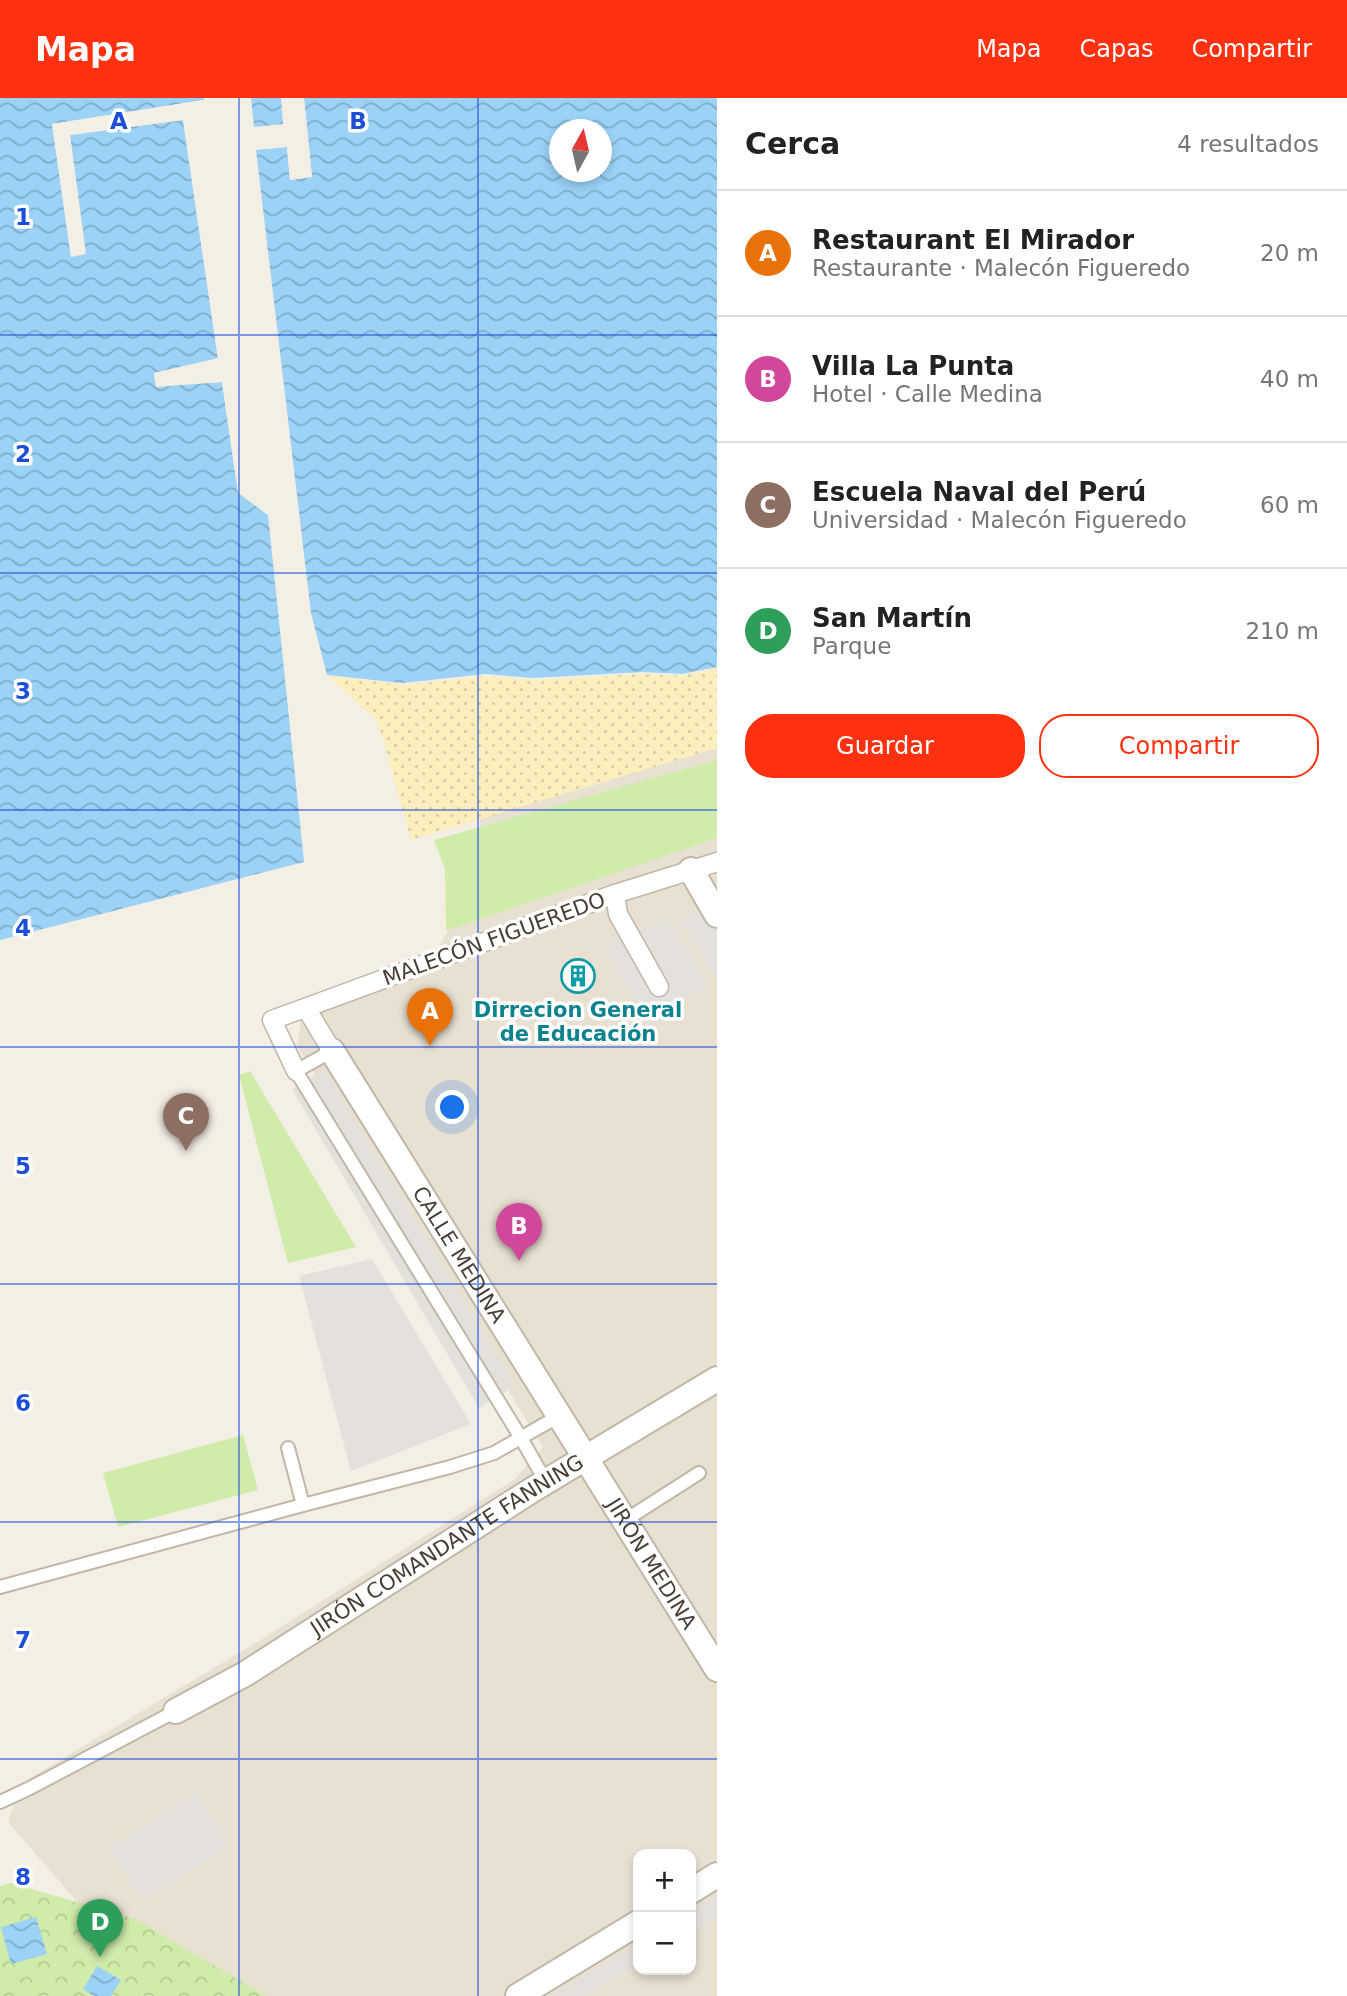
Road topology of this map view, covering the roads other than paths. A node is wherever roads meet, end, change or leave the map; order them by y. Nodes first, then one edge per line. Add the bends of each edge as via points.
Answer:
1 (717, 862) edge
2 (691, 870) junction
3 (615, 894) junction
4 (717, 915) edge
5 (659, 987) dead end
6 (306, 1008) junction
7 (332, 1051) junction
8 (296, 1071) junction
9 (717, 1379) edge
10 (559, 1416) junction
11 (521, 1438) junction
12 (288, 1448) dead end
13 (585, 1458) junction
14 (699, 1474) dead end
15 (545, 1482) junction
16 (303, 1505) junction
17 (624, 1521) junction
18 (0, 1587) edge
19 (717, 1669) edge
20 (176, 1711) joint
21 (0, 1802) edge
22 (717, 1875) edge
23 (696, 1888) edge
24 (633, 1926) edge
25 (518, 1996) edge

1 - 2 street, MALECÓN FIGUEREDO
2 - 3 street, MALECÓN FIGUEREDO
2 - 4 street
3 - 5 street via 618,914
3 - 6 street, MALECÓN FIGUEREDO
6 - 7 street
6 - 8 street, MALECÓN FIGUEREDO via 272,1020
7 - 8 lane
7 - 10 street, CALLE MEDINA
8 - 11 lane
9 - 13 street, JIRÓN COMANDANTE FANNING
10 - 11 lane
10 - 13 street, CALLE MEDINA
11 - 15 lane
11 - 16 lane via 494,1453 450,1467
12 - 16 lane
13 - 15 street, JIRÓN COMANDANTE FANNING
13 - 17 street, JIRÓN MEDINA
14 - 17 lane
15 - 20 street, JIRÓN COMANDANTE FANNING via 245,1674
16 - 18 lane
17 - 19 street, JIRÓN MEDINA
20 - 21 lane
22 - 23 street
24 - 25 street

